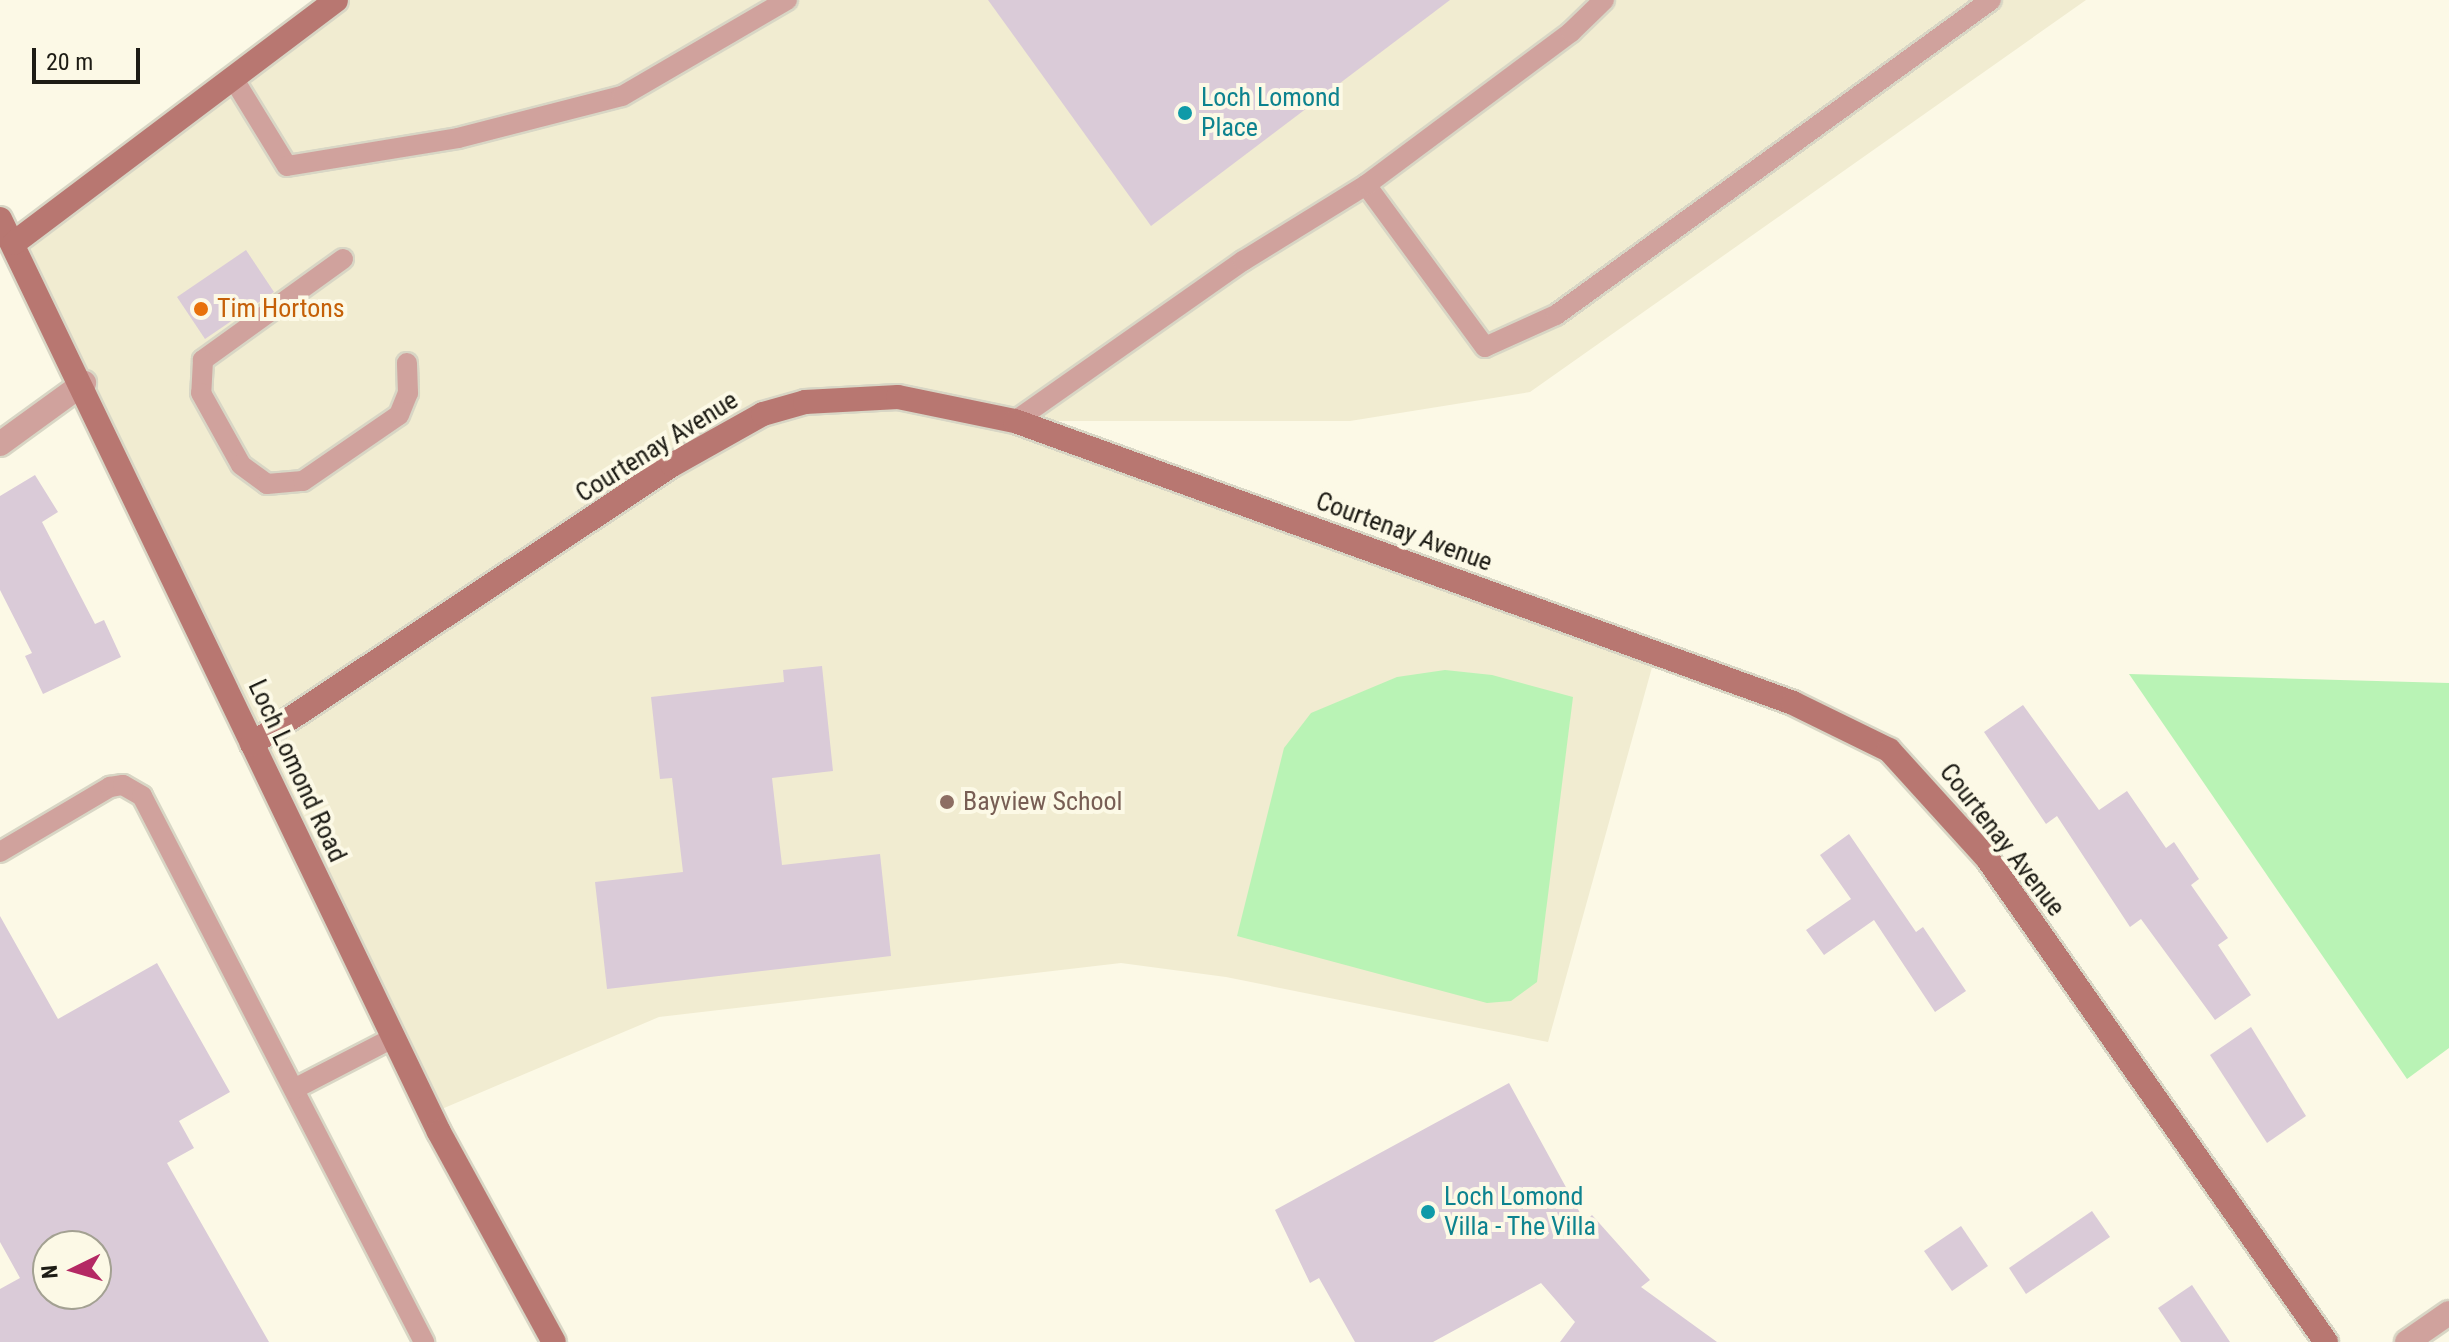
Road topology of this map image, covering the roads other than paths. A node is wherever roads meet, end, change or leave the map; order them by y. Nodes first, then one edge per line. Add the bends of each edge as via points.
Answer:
1 (336, 0) edge
2 (787, 0) edge
3 (1604, 0) edge
4 (1991, 0) edge
5 (233, 78) junction
6 (1366, 185) junction
7 (0, 219) edge
8 (14, 243) junction
9 (343, 259) dead end
10 (407, 363) dead end
11 (84, 383) junction
12 (1015, 421) junction
13 (0, 444) edge
14 (252, 744) junction
15 (0, 852) edge
16 (393, 1038) junction
17 (294, 1089) junction
18 (2449, 1313) edge
19 (424, 1342) edge
20 (554, 1342) edge
21 (2326, 1342) edge
22 (2407, 1342) edge

1 - 5 street
2 - 5 lane via 622,96 458,138 287,166
3 - 6 lane via 1571,32
4 - 6 lane via 1556,315 1485,347
5 - 8 street
6 - 12 lane via 1243,261
7 - 8 street, Loch Lomond Road
8 - 11 street, Loch Lomond Road
9 - 10 lane via 203,360 201,393 241,465 267,484 303,481 399,415 408,393
11 - 13 street
11 - 14 street, Loch Lomond Road
12 - 14 street, Courtenay Avenue via 898,397 805,402 763,414 672,465
12 - 21 street, Courtenay Avenue via 1793,703 1889,750 1987,858
14 - 16 street, Loch Lomond Road
15 - 17 lane via 110,787 123,785 142,796
16 - 17 lane
16 - 20 street, Loch Lomond Road via 523,1294
17 - 19 lane
18 - 22 street

